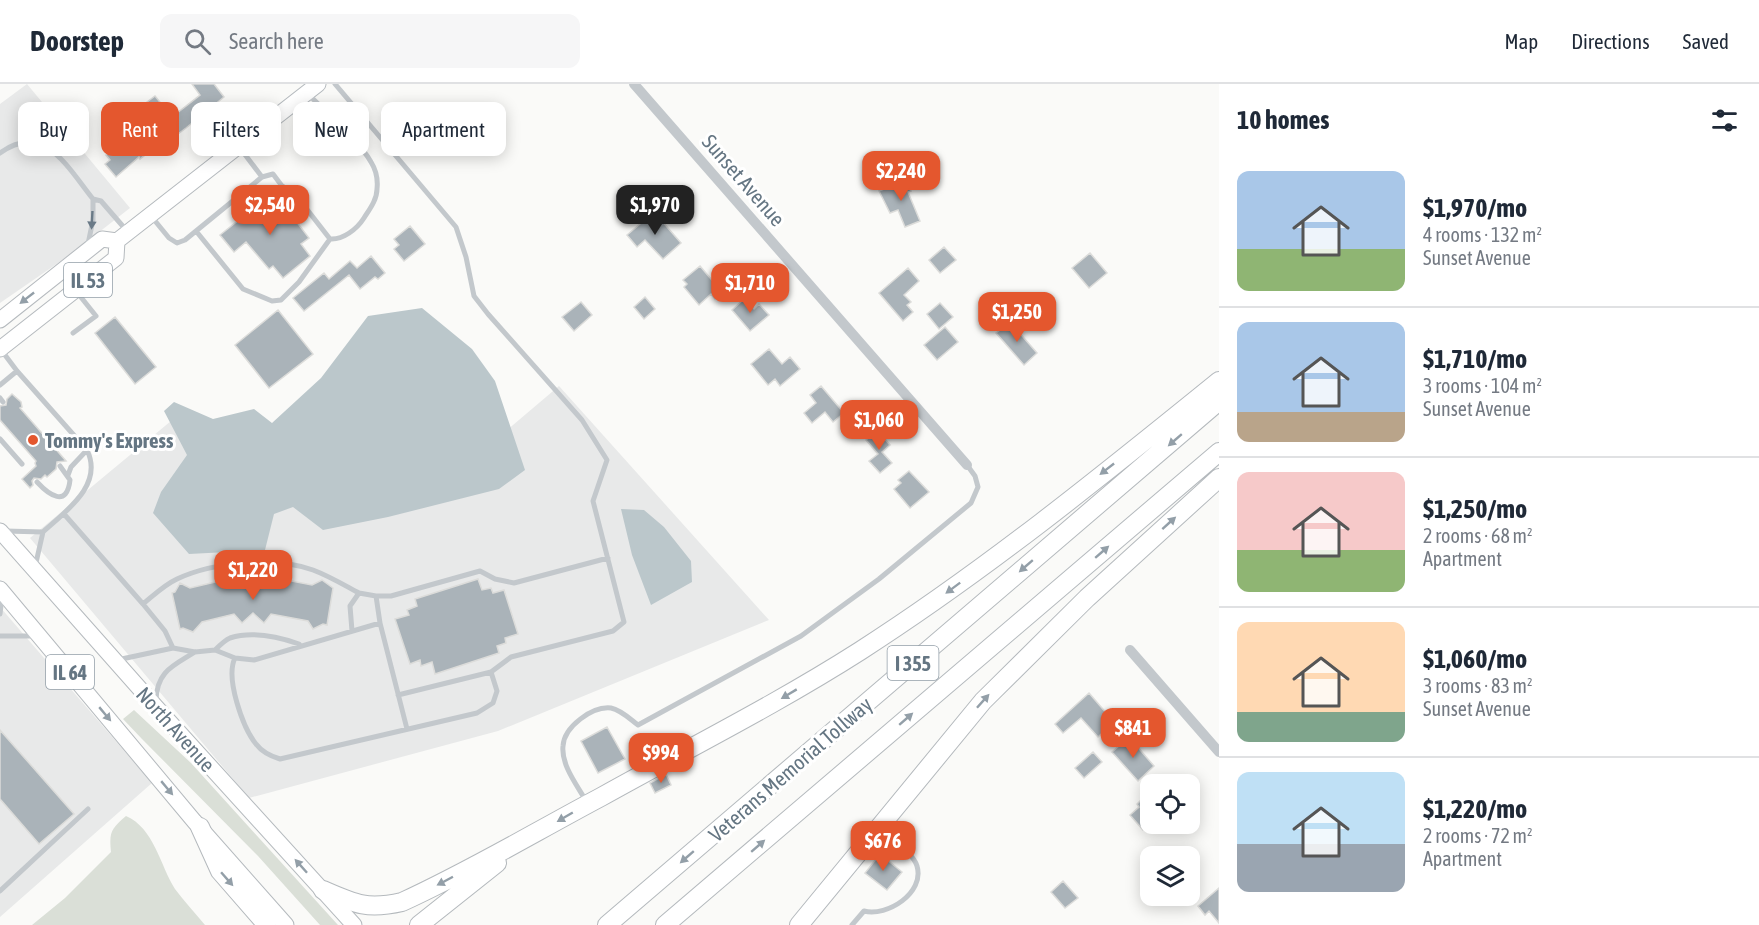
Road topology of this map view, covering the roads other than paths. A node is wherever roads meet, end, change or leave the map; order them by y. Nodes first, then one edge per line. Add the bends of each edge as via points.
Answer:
1 (335, 84) edge
2 (634, 84) edge
3 (312, 88) edge
4 (281, 113) edge
5 (0, 153) edge
6 (226, 156) edge
7 (246, 156) edge
8 (262, 177) junction
9 (93, 199) junction
10 (150, 215) junction
11 (196, 231) junction
12 (122, 237) junction
13 (330, 239) junction
14 (85, 253) junction
15 (75, 290) junction
16 (0, 320) edge
17 (73, 333) dead end
18 (0, 349) edge
19 (17, 371) junction
20 (1219, 381) edge
21 (0, 385) edge
22 (1219, 401) edge
23 (0, 439) edge
24 (87, 450) junction
25 (1219, 452) edge
26 (22, 464) dead end
27 (967, 465) joint
28 (60, 466) dead end
29 (68, 475) junction
30 (1219, 478) edge
31 (37, 482) dead end
32 (64, 514) junction
33 (0, 531) edge
34 (43, 532) junction
35 (608, 558) junction
36 (34, 570) junction
37 (1, 591) edge
38 (359, 593) junction
39 (376, 596) junction
40 (143, 604) junction
41 (0, 614) edge
42 (380, 623) junction
43 (352, 631) junction
44 (0, 636) edge
45 (39, 636) junction
46 (300, 645) junction
47 (173, 648) junction
48 (215, 650) junction
49 (1130, 650) dead end
50 (195, 651) junction
51 (235, 658) junction
52 (114, 661) junction
53 (491, 672) junction
54 (398, 695) junction
55 (156, 707) junction
56 (406, 729) junction
57 (1219, 752) edge
58 (588, 804) junction
59 (88, 809) dead end
60 (200, 827) junction
61 (534, 834) junction
62 (868, 841) junction
63 (322, 890) junction
64 (0, 891) edge
65 (267, 925) edge
66 (286, 925) edge
67 (354, 925) edge
68 (419, 925) edge
69 (607, 925) edge
70 (665, 925) edge
71 (799, 925) edge
72 (852, 925) edge

1 - 35 lane via 456,227 474,296 582,420 607,460 593,501
2 - 27 street, Sunset Avenue
3 - 4 main road, IL 53
3 - 13 lane via 371,162 376,175 373,204 359,226
5 - 9 lane via 13,144 31,141 45,145 59,156
6 - 10 main road, IL 53
7 - 8 lane
8 - 11 lane
8 - 13 lane via 273,174 295,194
9 - 12 lane via 101,201
9 -> 14 lane via 92,233
10 - 11 lane via 177,243
10 - 12 main road, IL 53
11 - 13 lane via 243,289 272,301 281,300 299,282
12 - 14 main road, IL 53 via 102,239
12 - 15 main road, IL 53 via 116,258
14 -> 16 main road, IL 53
15 - 17 lane via 96,316
15 - 18 main road, IL 53
18 - 19 lane
19 - 21 lane
19 - 24 lane
20 -> 58 highway via 949,592 768,706
22 -> 69 highway, Veterans Memorial Tollway / I 355
23 - 26 lane
24 - 29 lane
24 - 32 lane via 92,461 90,477 78,500
70 -> 25 highway, Veterans Memorial Tollway / I 355
27 - 58 lane via 978,487 971,503 879,579 801,636 638,725 609,708 572,725 563,746 565,760
28 - 29 lane
29 - 31 lane via 68,491 60,497 47,493
62 -> 30 highway via 983,701 1023,659
32 - 34 lane
32 - 40 lane
33 - 34 lane
33 - 36 main road, North Avenue / IL 64
34 - 36 lane
35 - 39 lane via 514,583 480,571 391,596
35 - 53 lane via 624,622 613,631 511,657
36 - 52 main road, North Avenue / IL 64
37 - 41 lane
37 - 45 main road, North Avenue / IL 64
38 - 39 lane
38 - 40 lane via 312,570 250,561 178,578
38 - 43 lane via 350,606
39 - 42 lane
40 - 47 lane
42 - 43 lane
42 - 54 lane
43 - 46 lane
44 - 45 lane
45 -> 60 main road, North Avenue / IL 64
46 - 48 lane via 282,638 252,636 229,638
46 - 51 lane via 254,660
47 - 50 lane
47 - 52 lane
48 - 50 lane
48 - 51 lane
49 - 57 street
50 - 55 lane via 166,670 157,687
51 - 56 lane via 232,677 246,729 256,745 270,756 280,759
52 - 55 main road, North Avenue / IL 64
53 - 54 lane
53 - 56 lane via 497,691 494,703 477,713
54 - 56 lane
63 -> 55 main road, North Avenue / IL 64
58 -> 61 highway
59 - 64 lane
60 -> 65 highway via 220,871
60 - 66 main road, North Avenue / IL 64
61 -> 63 highway via 402,902 367,906
61 - 68 highway
62 - 71 highway
62 - 72 lane via 886,836 914,859 918,877 901,903 873,913 864,911
63 - 67 main road, North Avenue / IL 64

